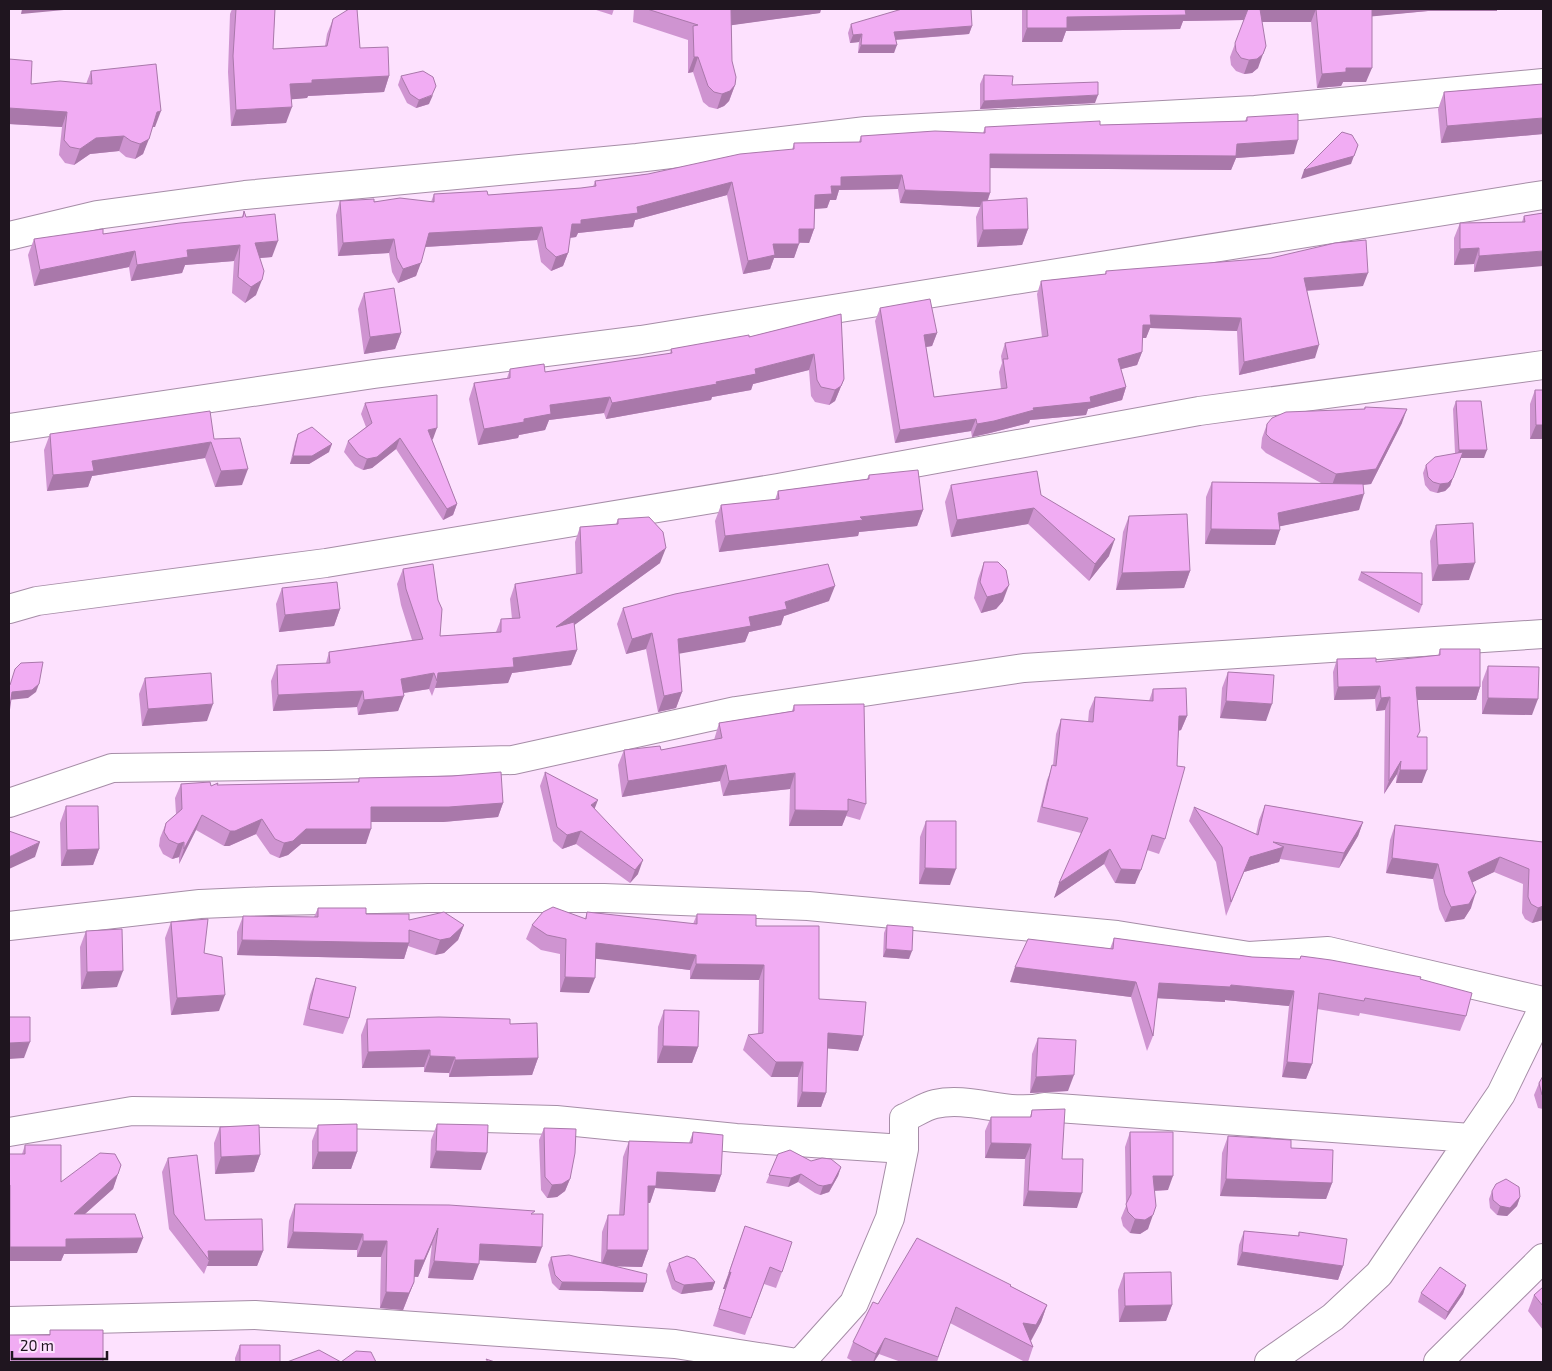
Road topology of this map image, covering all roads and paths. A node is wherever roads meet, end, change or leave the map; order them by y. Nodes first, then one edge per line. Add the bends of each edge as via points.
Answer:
1 (1543, 83) edge
2 (1543, 195) edge
3 (9, 236) edge
4 (1543, 365) edge
5 (9, 428) edge
6 (9, 609) edge
7 (1543, 634) edge
8 (9, 803) edge
9 (9, 926) edge
10 (1543, 1001) edge
11 (1543, 1008) edge
12 (9, 1132) edge
13 (1471, 1138) junction
14 (904, 1149) junction
15 (1543, 1258) edge
16 (9, 1321) edge
17 (791, 1362) edge
18 (800, 1362) edge
19 (1269, 1362) edge
20 (1438, 1362) edge

1 - 3 street via 1255,110 866,131 637,158 245,195 97,215
2 - 5 street via 641,340 374,374
4 - 6 street via 1199,411 326,563 37,601
7 - 8 street via 1024,668 736,711 513,760 112,768
9 - 10 street via 200,904 330,900 604,898 808,906 1118,935 1249,956 1328,951
11 - 13 street via 1501,1094
12 - 14 street via 132,1110 556,1120 736,1138
13 - 14 street via 949,1102 934,1104 904,1118
13 - 19 street via 1378,1274 1333,1318
14 - 18 street via 890,1218 854,1303
15 - 20 street
16 - 17 street via 255,1315 675,1344

